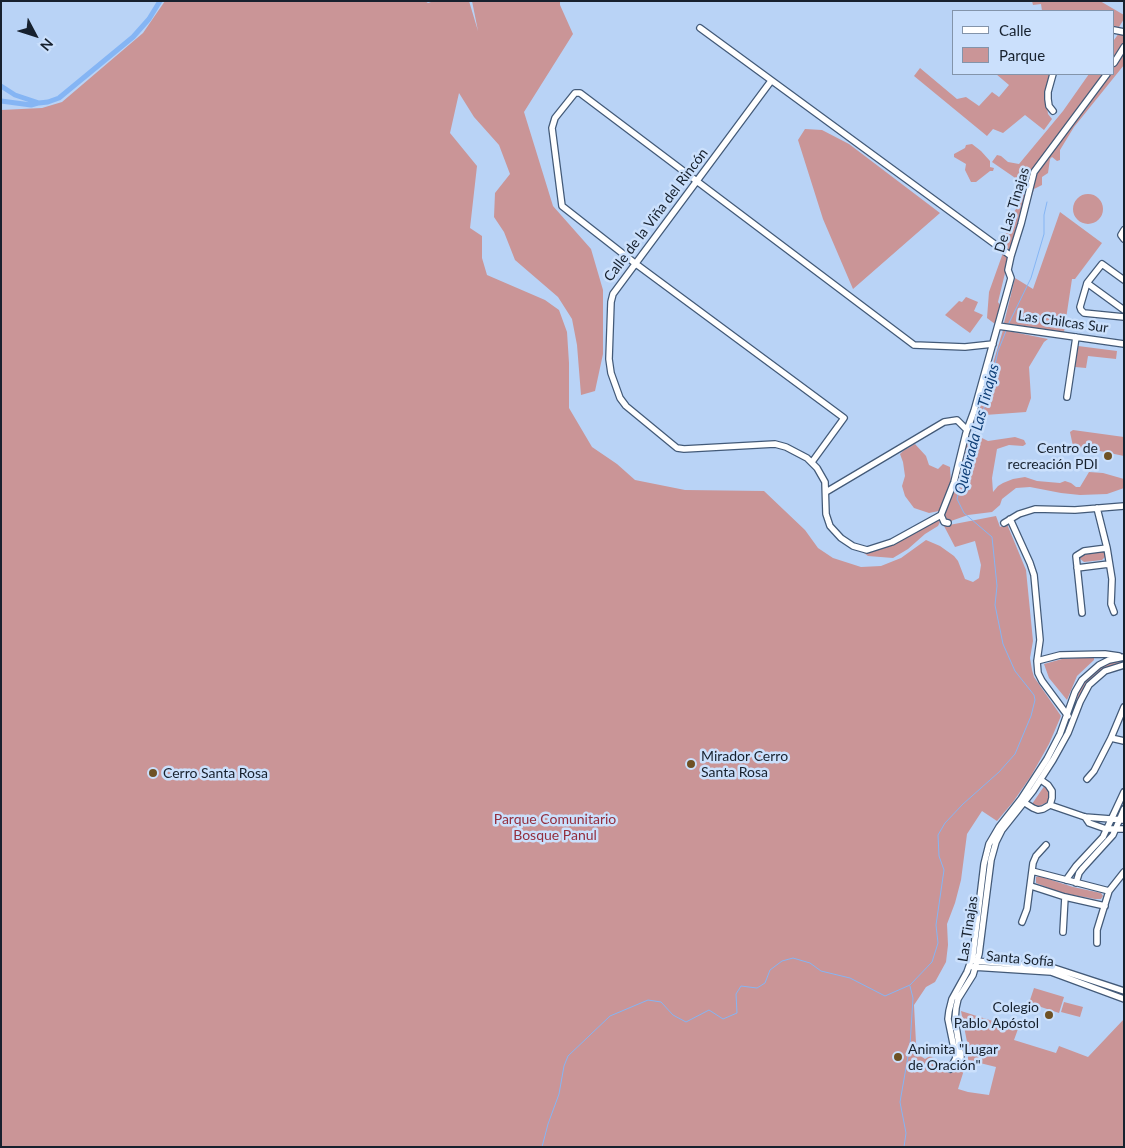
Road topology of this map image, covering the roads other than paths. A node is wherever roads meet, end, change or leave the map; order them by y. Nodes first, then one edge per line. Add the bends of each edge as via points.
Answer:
1 (700, 28) dead end
2 (1124, 48) edge
3 (1115, 62) edge
4 (1053, 75) edge
5 (1106, 75) edge
6 (771, 81) junction
7 (1053, 111) dead end
8 (697, 181) junction
9 (1011, 256) junction
10 (636, 264) junction
11 (1124, 280) edge
12 (1087, 283) junction
13 (1124, 310) edge
14 (1124, 317) edge
15 (998, 326) junction
16 (1076, 337) junction
17 (993, 344) junction
18 (1124, 344) edge
19 (1067, 397) dead end
20 (967, 430) junction
21 (812, 462) junction
22 (826, 492) junction
23 (1124, 506) edge
24 (1097, 508) junction
25 (941, 514) junction
26 (1010, 519) junction
27 (948, 523) dead end
28 (1004, 523) dead end
29 (1107, 548) junction
30 (1109, 564) junction
31 (1077, 568) junction
32 (1114, 612) dead end
33 (1082, 613) dead end
34 (1089, 654) junction
35 (1123, 657) edge
36 (1037, 661) junction
37 (1099, 665) junction
38 (1124, 665) edge
39 (1124, 707) edge
40 (1070, 718) junction
41 (1120, 723) edge
42 (1111, 738) junction
43 (1124, 741) edge
44 (1087, 779) dead end
45 (1041, 780) junction
46 (1124, 792) edge
47 (1025, 803) junction
48 (1050, 805) junction
49 (1124, 809) edge
50 (1085, 817) junction
51 (1110, 819) junction
52 (1121, 820) edge
53 (1106, 828) junction
54 (1115, 829) junction
55 (1124, 829) edge
56 (1046, 845) dead end
57 (1032, 871) junction
58 (1124, 872) edge
59 (1066, 880) junction
60 (1076, 883) junction
61 (1030, 886) junction
62 (1109, 891) junction
63 (1066, 897) junction
64 (1105, 906) junction
65 (1022, 922) dead end
66 (1063, 932) dead end
67 (1097, 943) dead end
68 (973, 964) junction
69 (1124, 991) edge
70 (1124, 999) edge
71 (950, 1069) dead end

1 - 6 street
2 - 3 street
4 - 7 street via 1048,99
5 - 9 street, De Las Tinajas via 1036,169
6 - 8 street, Calle de la Viña del Rincón
6 - 9 street
8 - 10 street, Calle de la Viña del Rincón
8 - 10 street via 580,93 573,94 553,123 552,131 562,206
8 - 17 street via 914,345 965,347
9 - 15 street, De Las Tinajas via 1008,270 1011,278
10 - 21 street via 844,418
10 - 21 street, Calle de la Viña del Rincón via 614,292 611,302 609,362 623,404 676,448 774,444
11 - 12 street via 1102,264
12 - 13 street
12 - 14 street via 1080,307 1082,311
15 - 16 street, Las Chilcas Sur
15 - 17 street, De Las Tinajas
16 - 18 street, Las Chilcas Sur
16 - 19 street
17 - 20 street, De Las Tinajas
20 - 22 street via 957,420 944,422
20 - 25 street, De Las Tinajas via 954,482
21 - 22 street, Calle de la Viña del Rincón via 824,479
22 - 25 street, Calle de la Viña del Rincón via 826,514 832,529 847,543 867,550 892,542
23 - 24 street
24 - 26 street via 1035,509
24 - 29 street
25 - 27 street via 944,522
26 - 28 street
26 - 36 street via 1034,575 1040,640
29 - 30 street
29 - 31 street via 1079,553 1076,556
30 - 31 street
30 - 32 street
31 - 33 street
34 - 35 street
34 - 36 street via 1060,655
34 - 37 street
35 - 37 street
36 - 40 street via 1041,678
37 - 40 street via 1079,684
38 - 40 street via 1105,671 1092,681
39 - 41 street
40 - 45 street, Las Tinajas via 1064,740
40 - 68 street, Las Tinajas via 1040,770 989,844
41 - 42 street
42 - 43 street
42 - 44 street
45 - 47 street, Las Tinajas
45 - 48 street via 1053,794
46 - 51 street
47 - 48 street via 1038,810
47 - 68 street, Las Tinajas via 1002,830 993,848
48 - 50 street
49 - 52 street
50 - 51 street
50 - 53 street via 1089,823
51 - 52 street
51 - 53 street
52 - 54 street
53 - 54 street
53 - 59 street via 1103,837
54 - 55 street
54 - 60 street via 1079,873
56 - 57 street via 1036,856
57 - 59 street
57 - 61 street
58 - 62 street
59 - 60 street
60 - 62 street
61 - 63 street
61 - 65 street
62 - 64 street
63 - 64 street
63 - 66 street
64 - 67 street via 1097,930
68 - 69 street, Santa Sofía via 1051,967
68 - 70 street, Santa Sofía via 1046,971
68 - 71 street, Las Tinajas via 948,1011 956,1058

